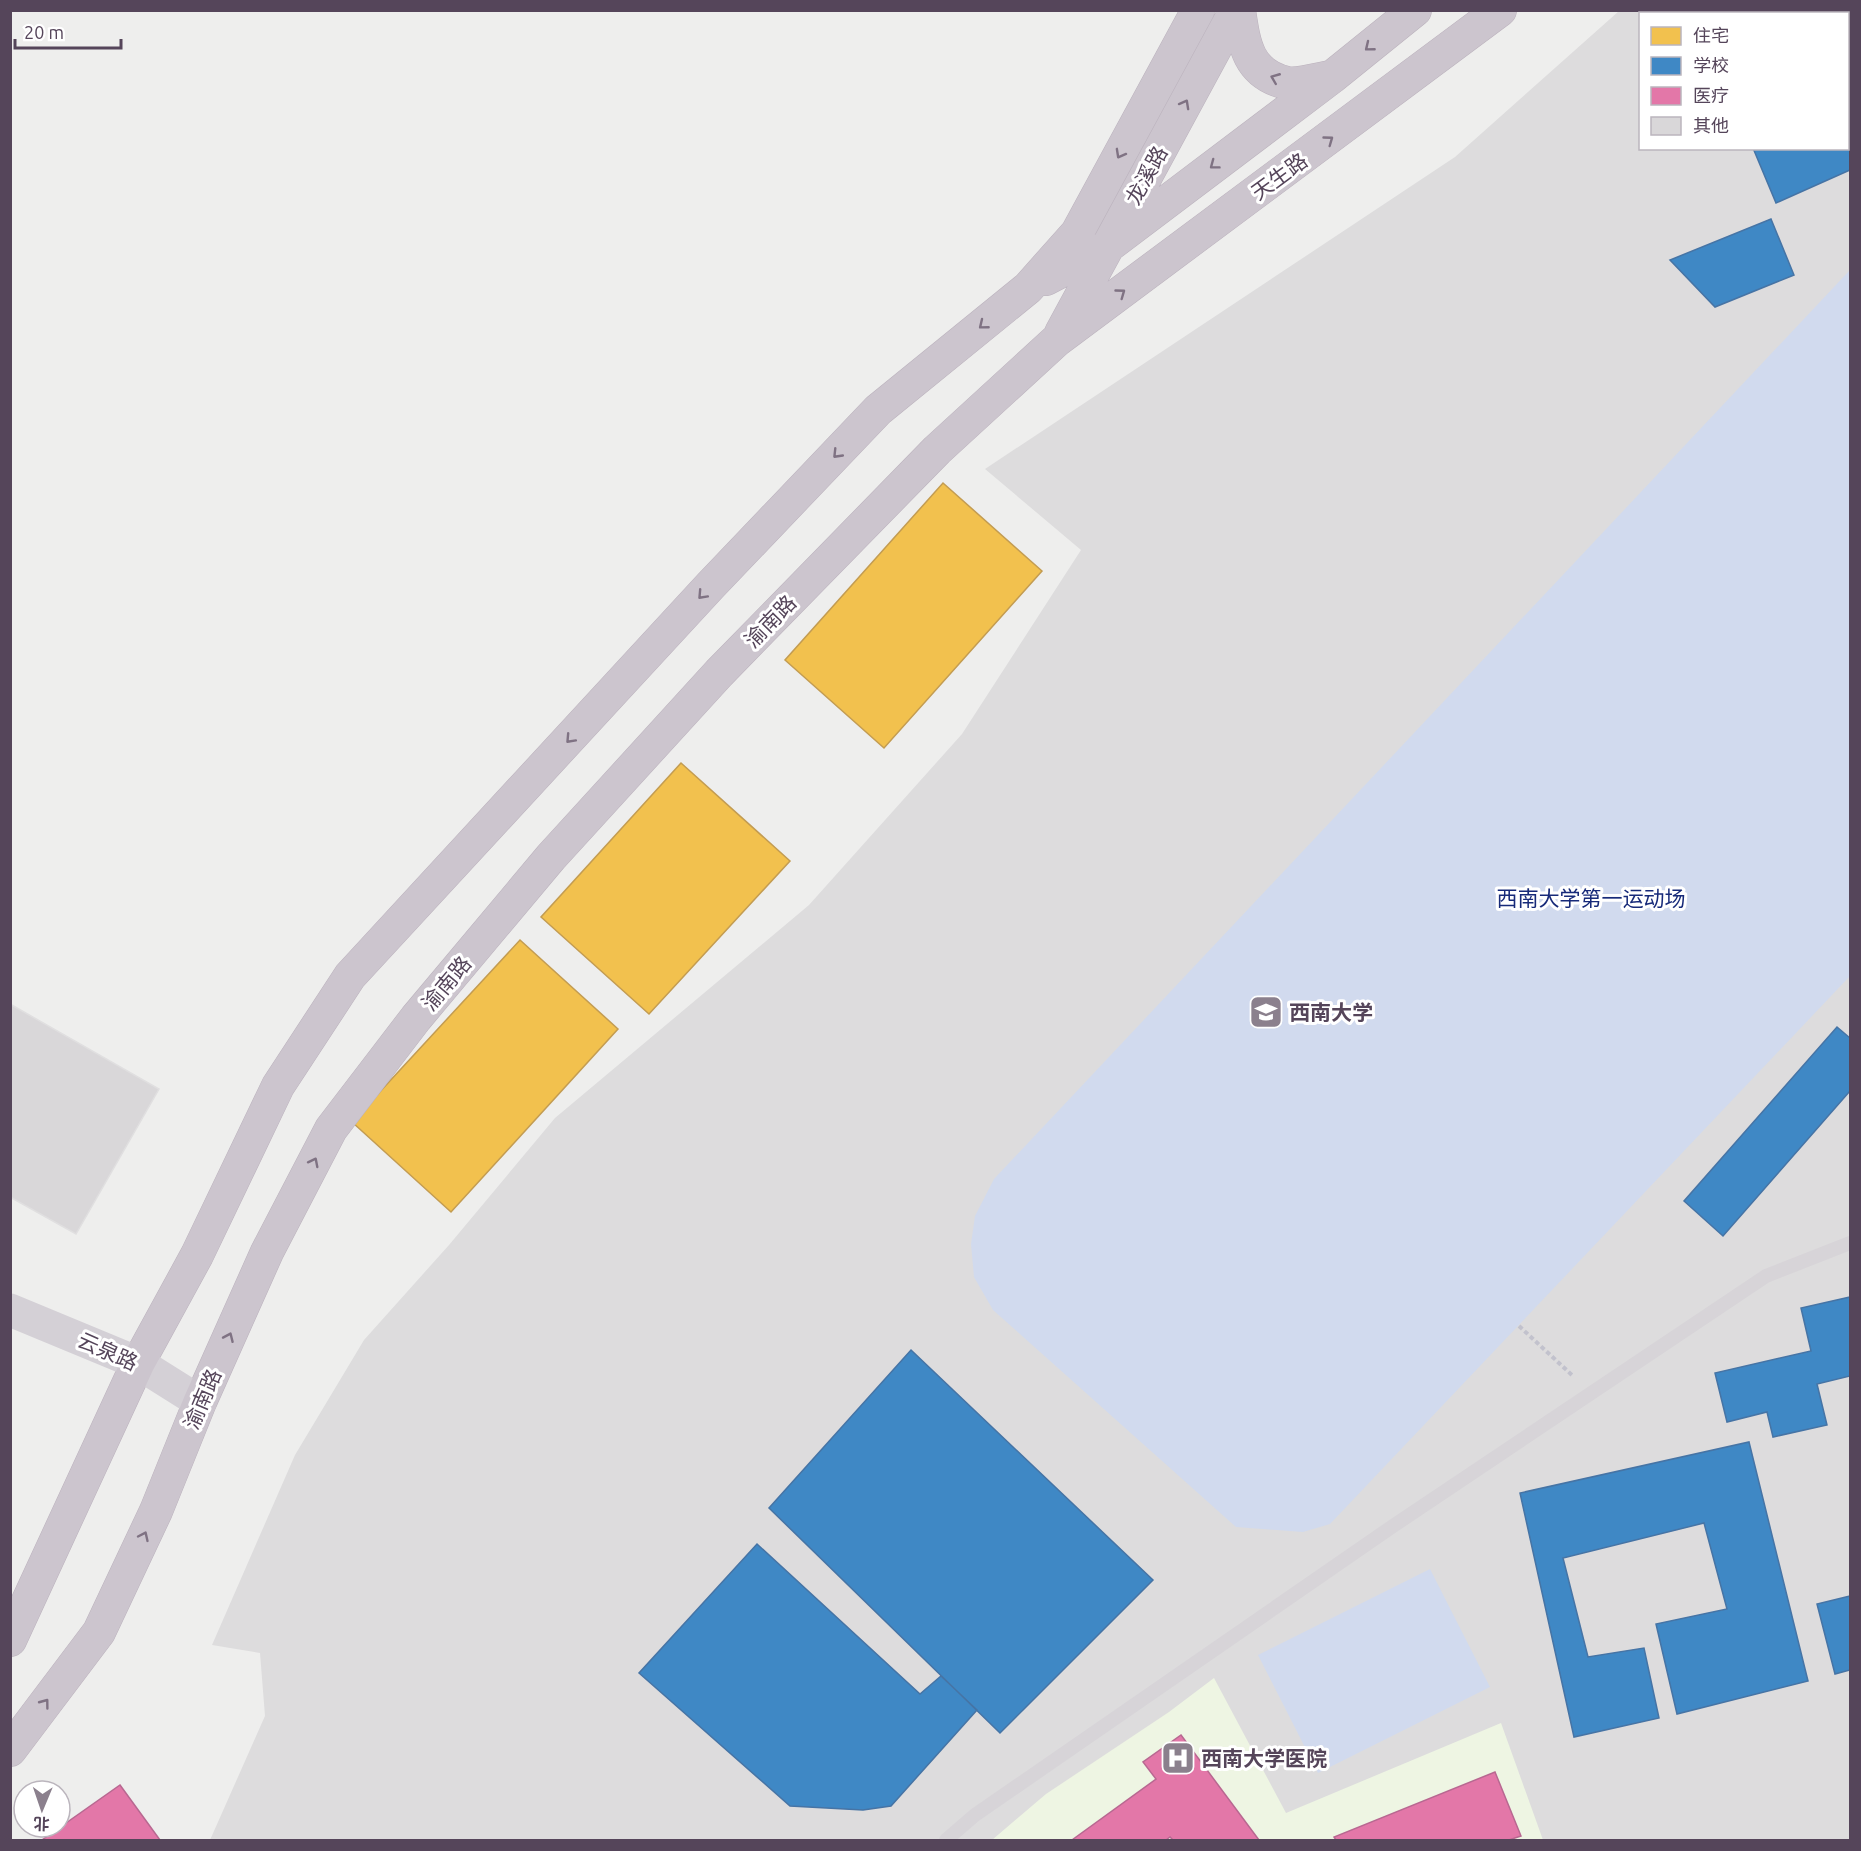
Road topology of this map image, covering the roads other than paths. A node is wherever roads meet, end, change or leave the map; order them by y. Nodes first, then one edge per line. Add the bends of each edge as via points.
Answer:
1 (1198, 10) edge
2 (1238, 10) edge
3 (1415, 10) edge
4 (1500, 10) edge
5 (1332, 77) junction
6 (1107, 247) junction
7 (1028, 288) junction
8 (1057, 340) junction
9 (1851, 1243) edge
10 (10, 1310) edge
11 (138, 1363) junction
12 (200, 1402) junction
13 (10, 1640) edge
14 (10, 1750) edge
15 (946, 1840) edge

1 -> 7 highway, 龙溪路 via 1077,233
5 -> 2 highway via 1289,83 1259,71 1244,44
6 -> 2 highway, 龙溪路
3 -> 5 highway
8 -> 4 highway, 天生路
5 -> 6 highway
6 - 7 highway
6 - 8 highway, 龙溪路
7 -> 11 highway via 878,410 350,976 278,1086 197,1255
12 -> 8 highway, 渝南路 via 267,1252 331,1129 416,1018 551,856 719,673 937,450
9 - 15 lane via 1766,1276 975,1815
10 - 11 main road, 云泉路
11 - 12 main road, 云泉路
11 - 13 highway
14 -> 12 highway, 渝南路 via 99,1632 156,1511

